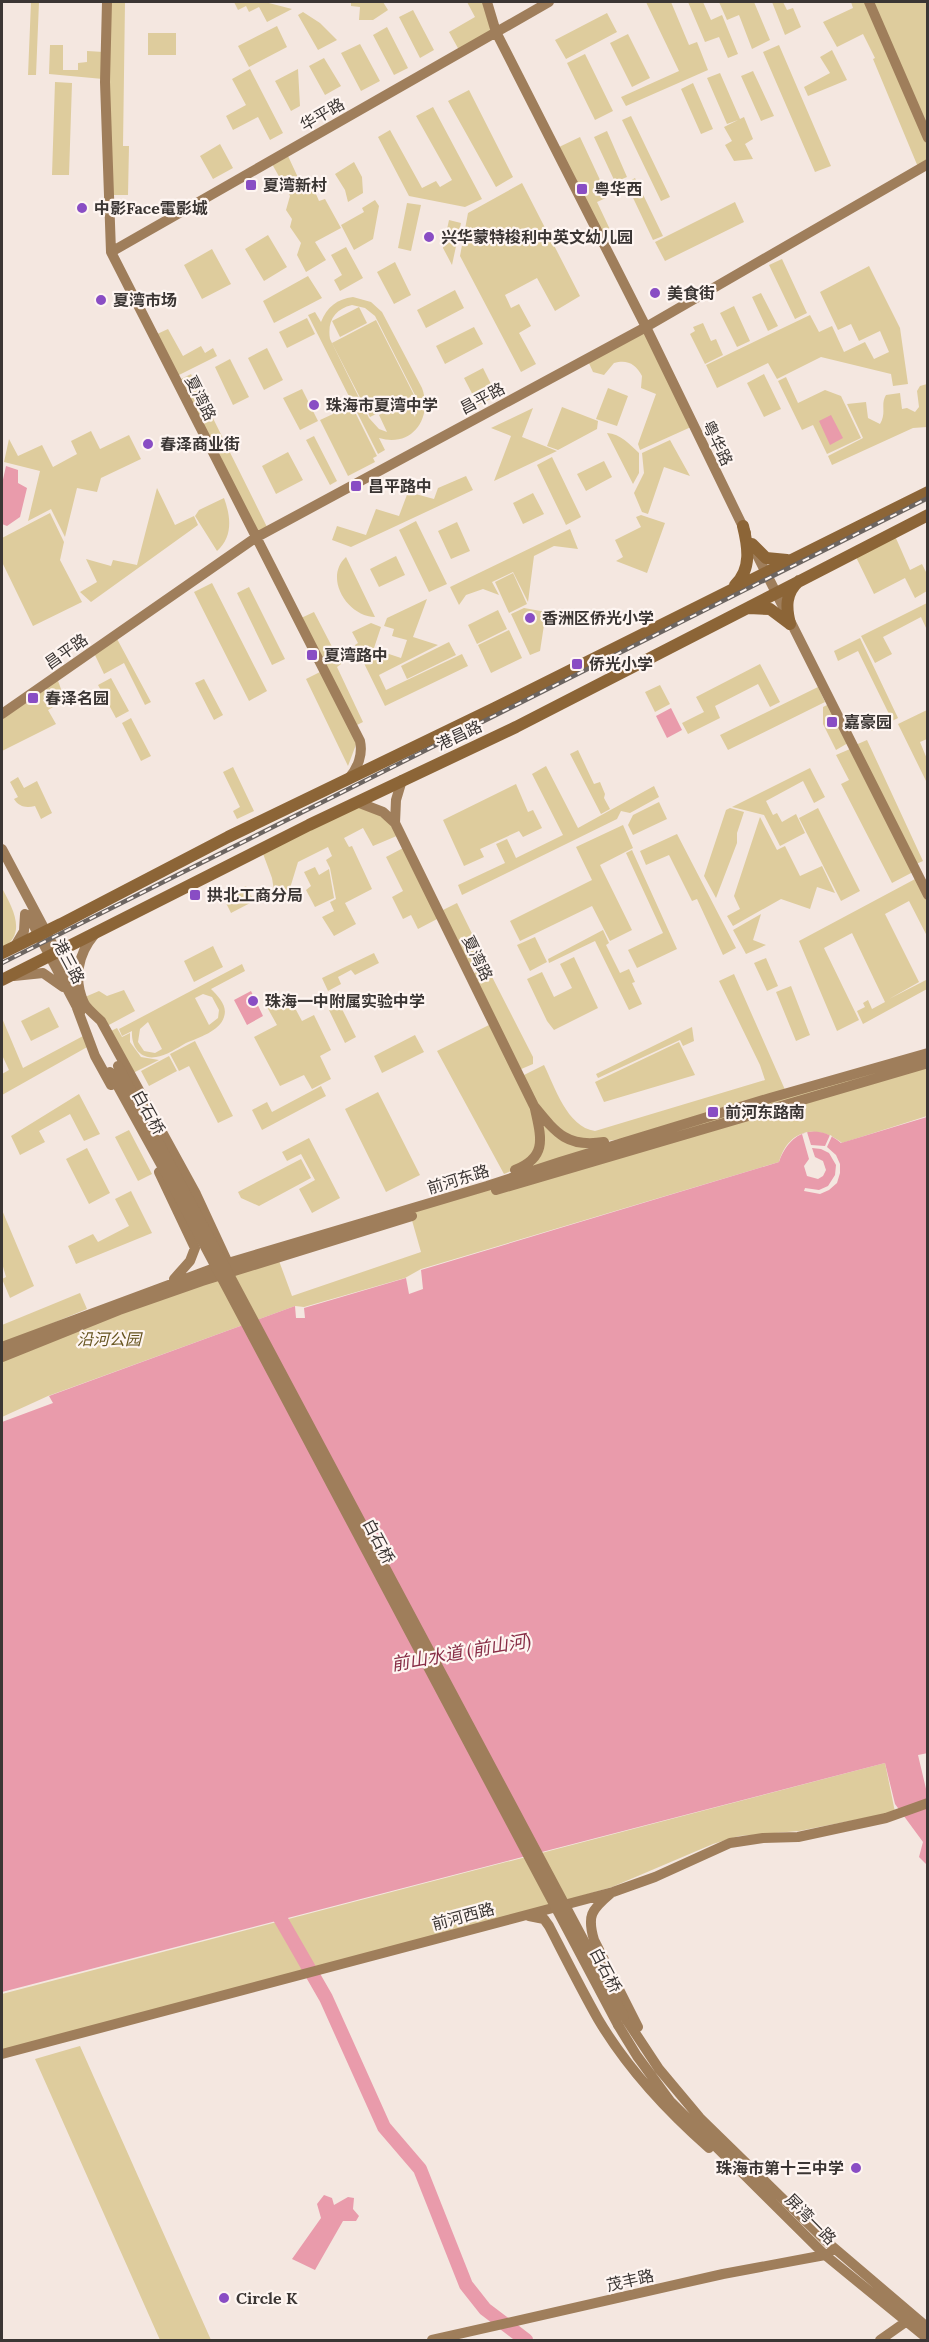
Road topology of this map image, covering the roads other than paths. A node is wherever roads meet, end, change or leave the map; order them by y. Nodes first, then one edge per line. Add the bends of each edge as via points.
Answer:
1 (107, 2) edge
2 (488, 2) edge
3 (549, 2) edge
4 (869, 2) edge
5 (496, 32) junction
6 (927, 138) edge
7 (927, 164) edge
8 (111, 252) junction
9 (646, 327) junction
10 (927, 492) edge
11 (927, 515) edge
12 (743, 526) junction
13 (255, 538) junction
14 (752, 544) junction
15 (794, 559) junction
16 (765, 572) junction
17 (802, 579) junction
18 (732, 588) junction
19 (774, 592) junction
20 (743, 609) junction
21 (790, 624) junction
22 (2, 714) edge
23 (347, 780) junction
24 (402, 780) junction
25 (357, 802) junction
26 (395, 823) junction
27 (2, 849) edge
28 (2, 865) edge
29 (927, 895) edge
30 (23, 905) junction
31 (42, 933) junction
32 (96, 933) junction
33 (15, 946) junction
34 (2, 953) edge
35 (53, 954) junction
36 (3, 979) edge
37 (68, 991) junction
38 (81, 1006) junction
39 (927, 1053) edge
40 (927, 1063) edge
41 (534, 1106) junction
42 (628, 1141) junction
43 (487, 1186) junction
44 (228, 1263) junction
45 (170, 1283) junction
46 (2, 1347) edge
47 (2, 1357) edge
48 (927, 1803) edge
49 (613, 1892) junction
50 (523, 1916) junction
51 (594, 1940) junction
52 (563, 1953) junction
53 (621, 2020) joint
54 (2, 2054) edge
55 (764, 2187) junction
56 (830, 2251) junction
57 (907, 2321) junction
58 (927, 2328) edge
59 (927, 2339) edge
60 (432, 2340) edge
61 (880, 2340) edge

1 - 8 main road, 夏湾路 via 105,82
2 - 5 main road, 粤华路
3 - 5 main road, 华平路
4 - 6 main road
5 - 8 main road, 华平路
5 - 9 main road, 粤华路
7 - 9 main road, 昌平路
8 - 13 main road, 夏湾路
9 - 12 main road, 粤华路
9 - 13 main road, 昌平路
10 - 15 main road, 港昌路
11 - 17 main road, 港昌路
12 - 14 main road, 粤华路
12 - 18 main road via 748,559 743,575
13 - 22 main road, 昌平路
13 - 23 main road, 夏湾路 via 360,741 358,765
14 - 15 main road via 766,558
14 - 16 main road, 粤华路
15 - 16 main road, 港昌路
16 - 18 main road, 港昌路
16 - 19 main road, 粤华路
17 - 19 main road, 港昌路
17 - 21 main road via 788,597
18 - 23 main road, 港昌路
19 - 20 main road, 港昌路
19 - 21 main road, 粤华路
20 - 21 main road via 770,609
20 - 24 main road, 港昌路 via 516,727
21 - 29 main road, 粤华路
23 - 31 main road, 港昌路
24 - 25 main road, 港昌路
24 - 26 main road
25 - 26 main road
25 - 32 main road, 港昌路
26 - 41 main road, 夏湾路
27 - 31 main road
28 - 30 main road, 港三路
30 - 31 main road, 港三路
30 - 33 main road via 26,924
31 - 33 main road, 港昌路
31 - 35 main road, 港三路
32 - 35 main road, 港昌路
32 - 38 main road via 81,953 78,966
33 - 34 main road, 港昌路
35 - 36 main road, 港昌路
35 - 37 main road, 港三路
35 - 38 main road
36 - 37 main road via 43,973
37 - 38 main road, 港三路
38 - 44 main road via 101,1021 196,1194
38 - 45 main road via 95,1056 164,1181 195,1248 192,1259
38 - 53 main road, 白石桥, bridge
39 - 42 main road, 前河东路
40 - 47 main road, 前河东路 via 267,1260 119,1310
41 - 42 main road via 571,1142 586,1145
41 - 43 main road via 541,1136 538,1153 528,1165
42 - 43 main road, 前河东路
43 - 44 main road, 前河东路
44 - 45 main road, 前河东路
45 - 46 main road, 前河东路
48 - 49 main road, 前河西路 via 886,1818 798,1837 730,1843
49 - 50 main road, 前河西路
49 - 51 main road via 591,1916
50 - 52 main road via 544,1919
50 - 54 main road, 前河西路
51 - 52 main road via 580,1928 568,1930
51 - 55 main road via 655,2055
52 - 55 main road via 599,2021 641,2080 681,2124
53 - 55 main road, 屏湾一路 via 682,2098
55 - 56 main road, 屏湾一路
56 - 57 main road, 屏湾一路
56 - 58 main road, 屏湾一路
56 - 60 main road, 茂丰路
57 - 59 main road, 屏湾一路
57 - 61 main road

